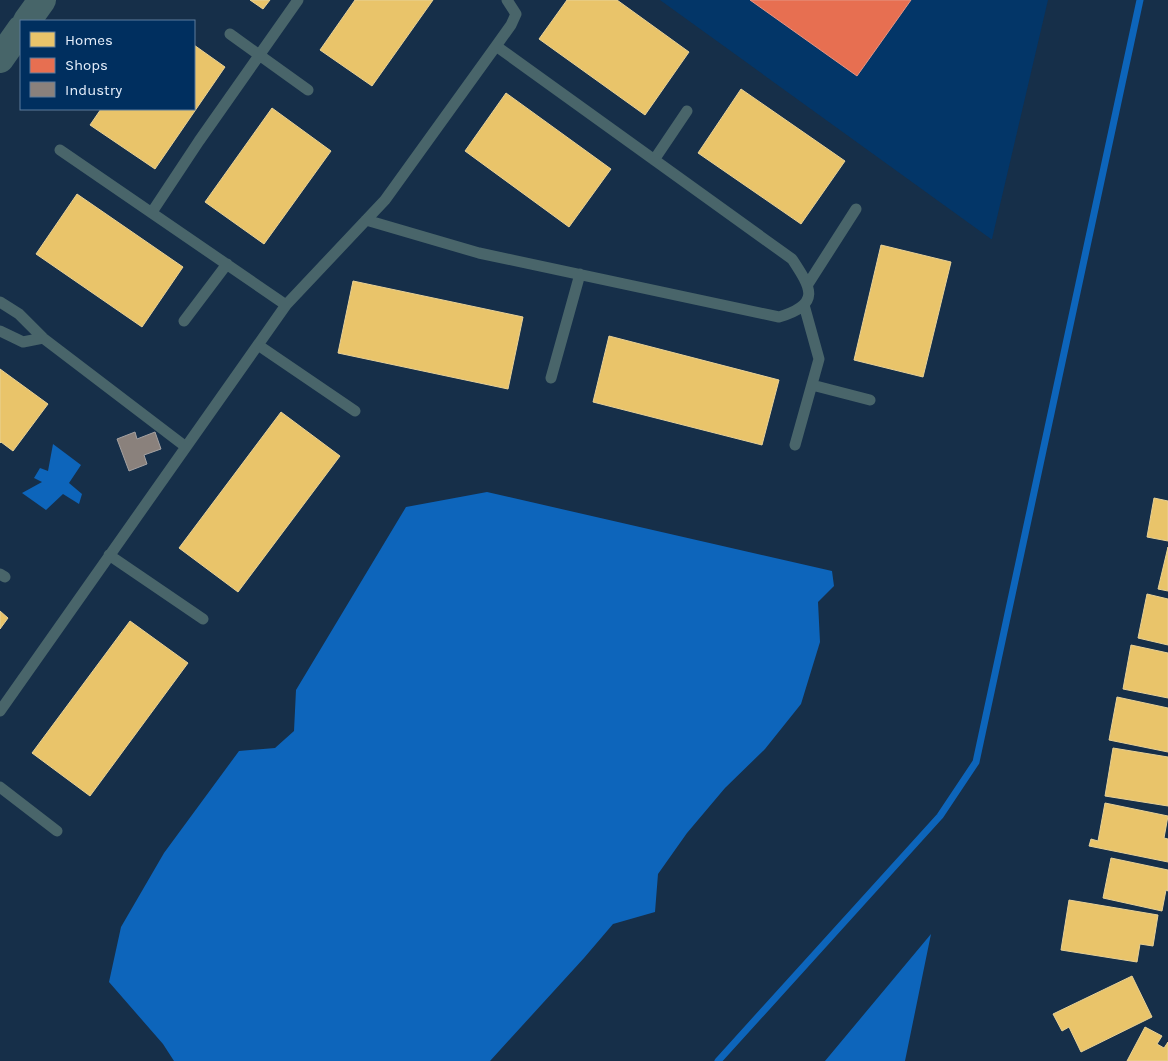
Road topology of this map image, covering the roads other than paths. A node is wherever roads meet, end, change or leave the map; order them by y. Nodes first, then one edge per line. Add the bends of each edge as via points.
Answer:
1 (42, 0) edge
2 (298, 0) edge
3 (507, 0) edge
4 (28, 20) edge
5 (20, 30) edge
6 (230, 34) dead end
7 (496, 46) junction
8 (260, 55) junction
9 (0, 59) edge
10 (308, 90) dead end
11 (687, 111) dead end
12 (60, 150) dead end
13 (654, 160) junction
14 (856, 209) dead end
15 (152, 212) junction
16 (366, 220) junction
17 (227, 264) junction
18 (580, 274) junction
19 (808, 284) junction
20 (0, 302) edge
21 (804, 304) junction
22 (286, 305) junction
23 (184, 321) dead end
24 (0, 332) edge
25 (43, 338) junction
26 (258, 345) junction
27 (551, 378) dead end
28 (812, 385) junction
29 (870, 400) dead end
30 (355, 411) dead end
31 (795, 445) dead end
32 (186, 447) junction
33 (109, 555) junction
34 (203, 619) dead end
35 (0, 711) edge
36 (0, 787) edge
37 (57, 830) dead end

1 - 4 main road
2 - 8 lane
3 - 7 lane via 516,14
5 - 9 main road
6 - 8 lane
7 - 13 lane
7 - 16 lane via 385,200
8 - 10 lane
8 - 15 lane
11 - 13 lane
12 - 15 lane
13 - 19 lane via 792,259
14 - 19 lane
15 - 17 lane
16 - 18 lane via 478,253
16 - 22 lane
17 - 22 lane
17 - 23 lane
18 - 21 lane via 779,317 795,312
18 - 27 lane
19 - 21 lane via 810,294
20 - 25 lane via 19,314
21 - 28 lane via 819,359
22 - 26 lane
24 - 25 lane via 23,342
25 - 32 lane
26 - 30 lane
26 - 32 lane
28 - 29 lane
28 - 31 lane
32 - 33 lane
33 - 34 lane
33 - 35 lane
36 - 37 lane

